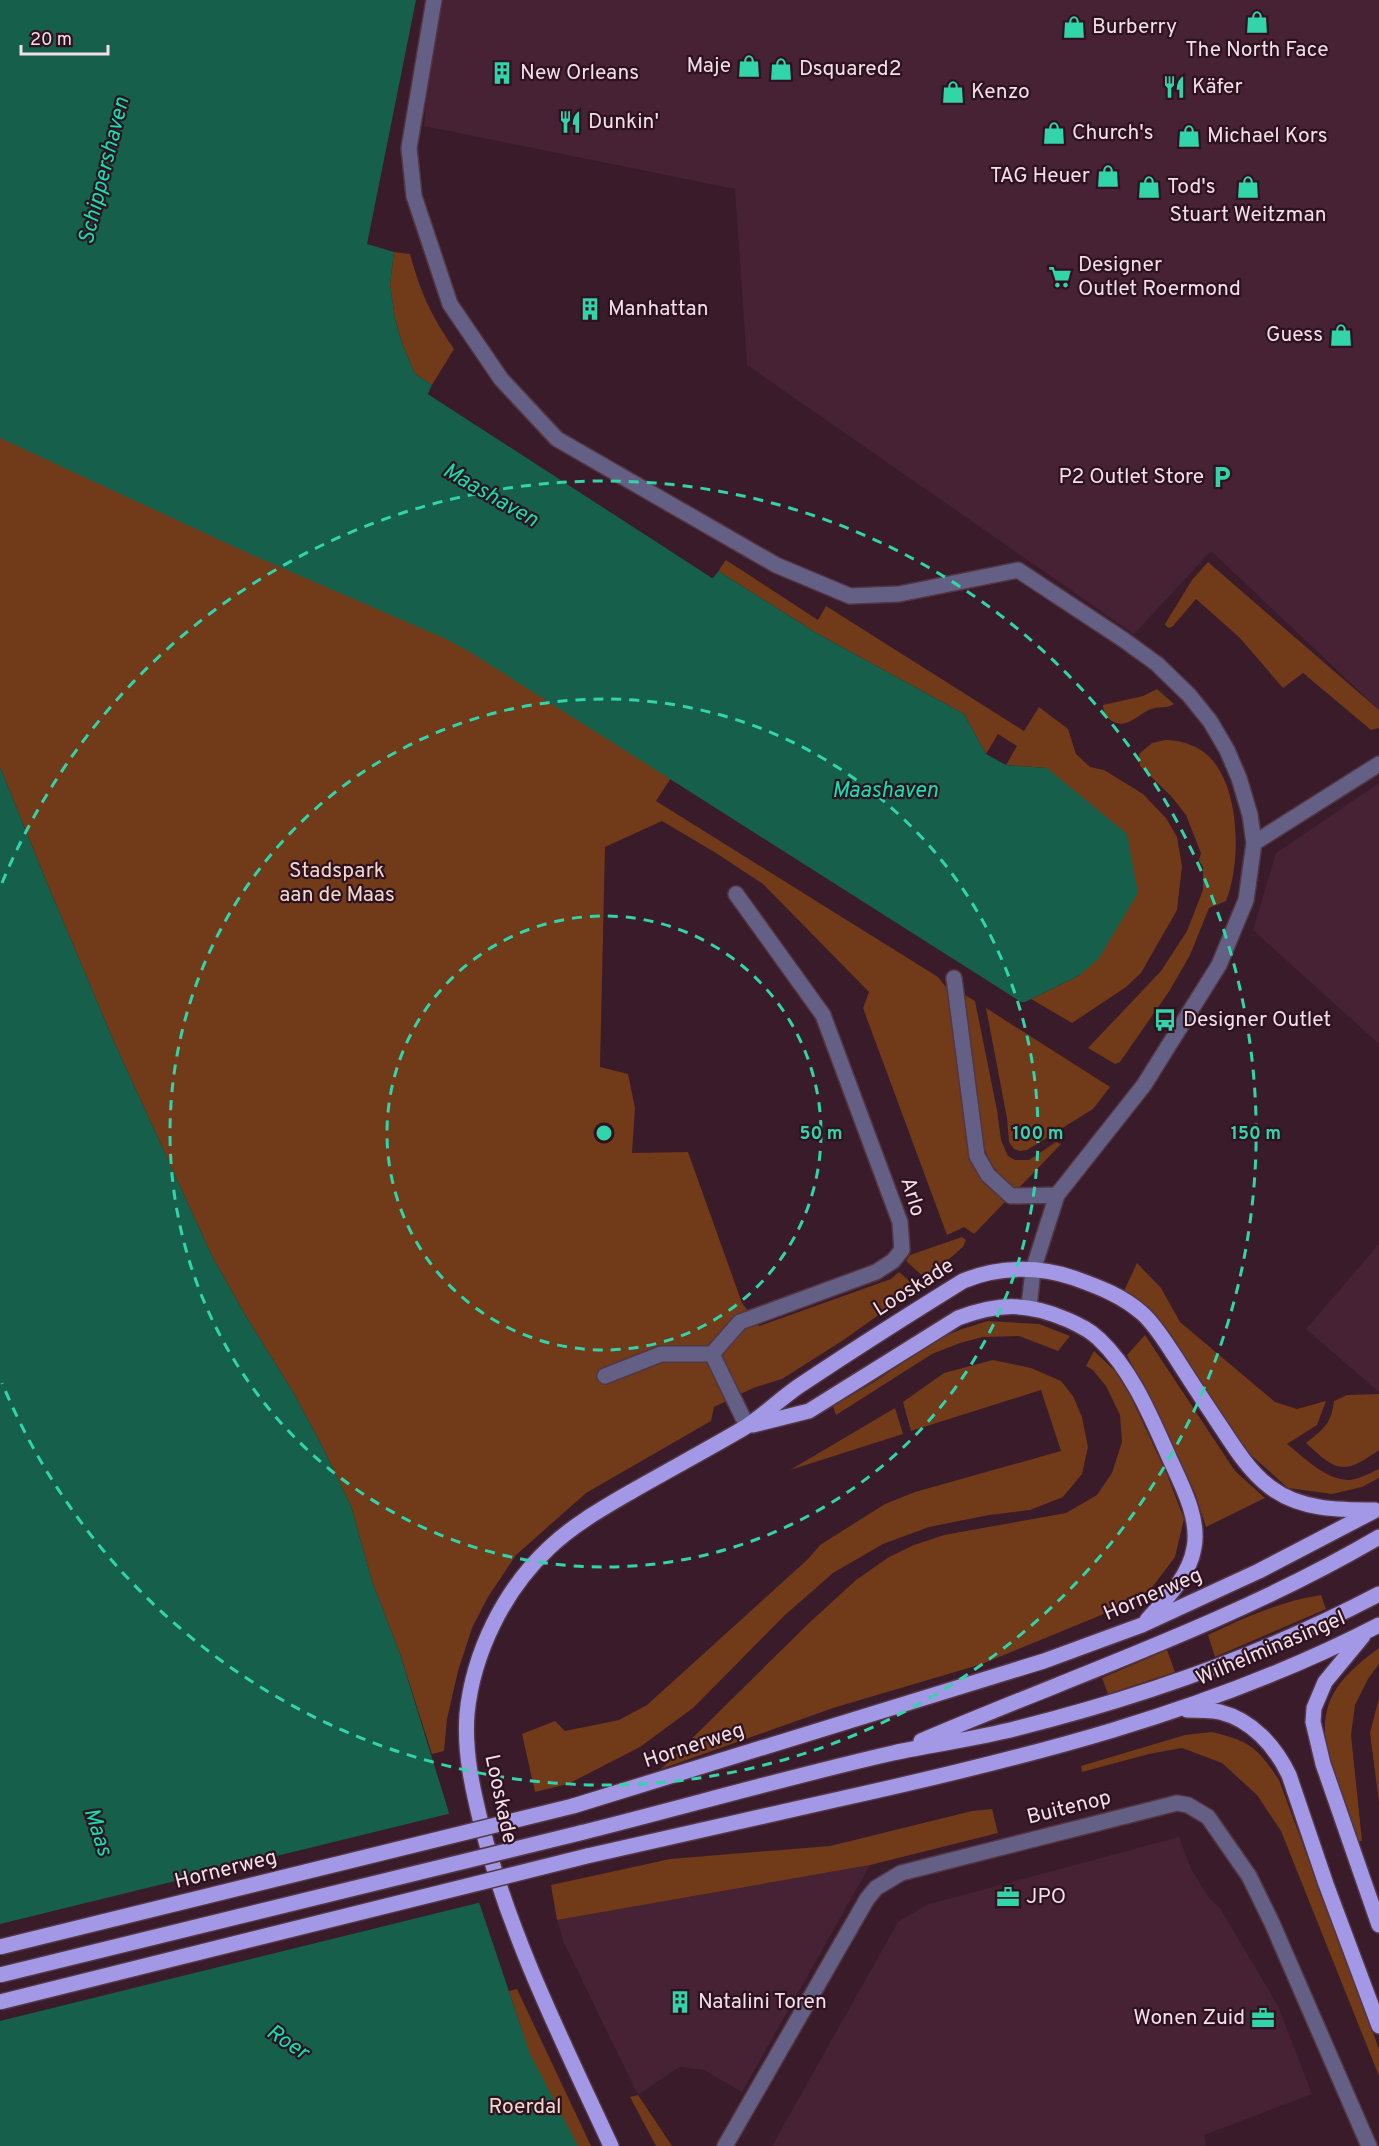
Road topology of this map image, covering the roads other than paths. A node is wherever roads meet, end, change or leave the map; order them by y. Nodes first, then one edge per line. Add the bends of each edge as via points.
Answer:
1 (434, 0) edge
2 (1379, 764) edge
3 (1254, 843) junction
4 (736, 894) dead end
5 (954, 978) dead end
6 (1057, 1195) junction
7 (1034, 1270) junction
8 (1029, 1307) junction
9 (712, 1354) junction
10 (605, 1376) dead end
11 (747, 1426) junction
12 (1377, 1509) edge
13 (1379, 1537) edge
14 (1379, 1594) edge
15 (1142, 1625) junction
16 (1373, 1629) edge
17 (1178, 1710) junction
18 (894, 1753) junction
19 (1379, 1925) edge
20 (0, 1947) edge
21 (0, 1975) edge
22 (0, 2002) edge
23 (1379, 2026) edge
24 (611, 2146) edge
25 (725, 2146) edge
26 (1369, 2146) edge

1 - 3 street via 409,148 414,196 450,304 501,378 557,439 776,565 850,596 899,594 1018,570 1140,652 1189,695 1227,750 1245,796
2 - 3 street
3 - 6 street via 1246,900 1219,965 1144,1085
4 - 9 street, Arlo via 823,1015 900,1222 902,1250 876,1272 740,1322
5 - 6 street via 977,1156 988,1175 1011,1196
6 - 7 street
7 - 8 street
7 - 11 main road, Looskade via 998,1270 963,1281 796,1388
7 - 12 main road, Looskade via 1103,1288 1143,1314 1233,1445 1270,1487 1317,1507
8 - 11 main road, Looskade via 1003,1306 958,1318 809,1411
8 - 15 main road, Looskade via 1084,1328 1112,1353 1131,1381 1185,1494 1194,1527 1190,1562 1175,1589
9 - 10 street via 661,1354
9 - 11 street
11 - 24 main road, Looskade via 604,1508 549,1547 524,1575 499,1613 482,1650 471,1693 467,1716 470,1777 488,1851 526,1959
12 - 15 main road, Hornerweg via 1259,1572
13 - 18 main road via 1267,1597
14 - 18 main road, Wilhelminasingel via 1280,1641 1160,1687 1014,1729
15 - 20 main road, Hornerweg, bridge via 1044,1661 573,1806
16 - 17 main road, Wilhelminasingel via 1274,1674
16 - 19 main road via 1325,1682 1312,1722
17 - 22 main road, bridge via 976,1768 587,1856
17 - 23 main road via 1232,1716 1261,1735 1281,1759
18 - 21 main road, bridge
25 - 26 street, Buitenop via 876,1888 901,1873 1177,1803 1208,1817 1248,1876

